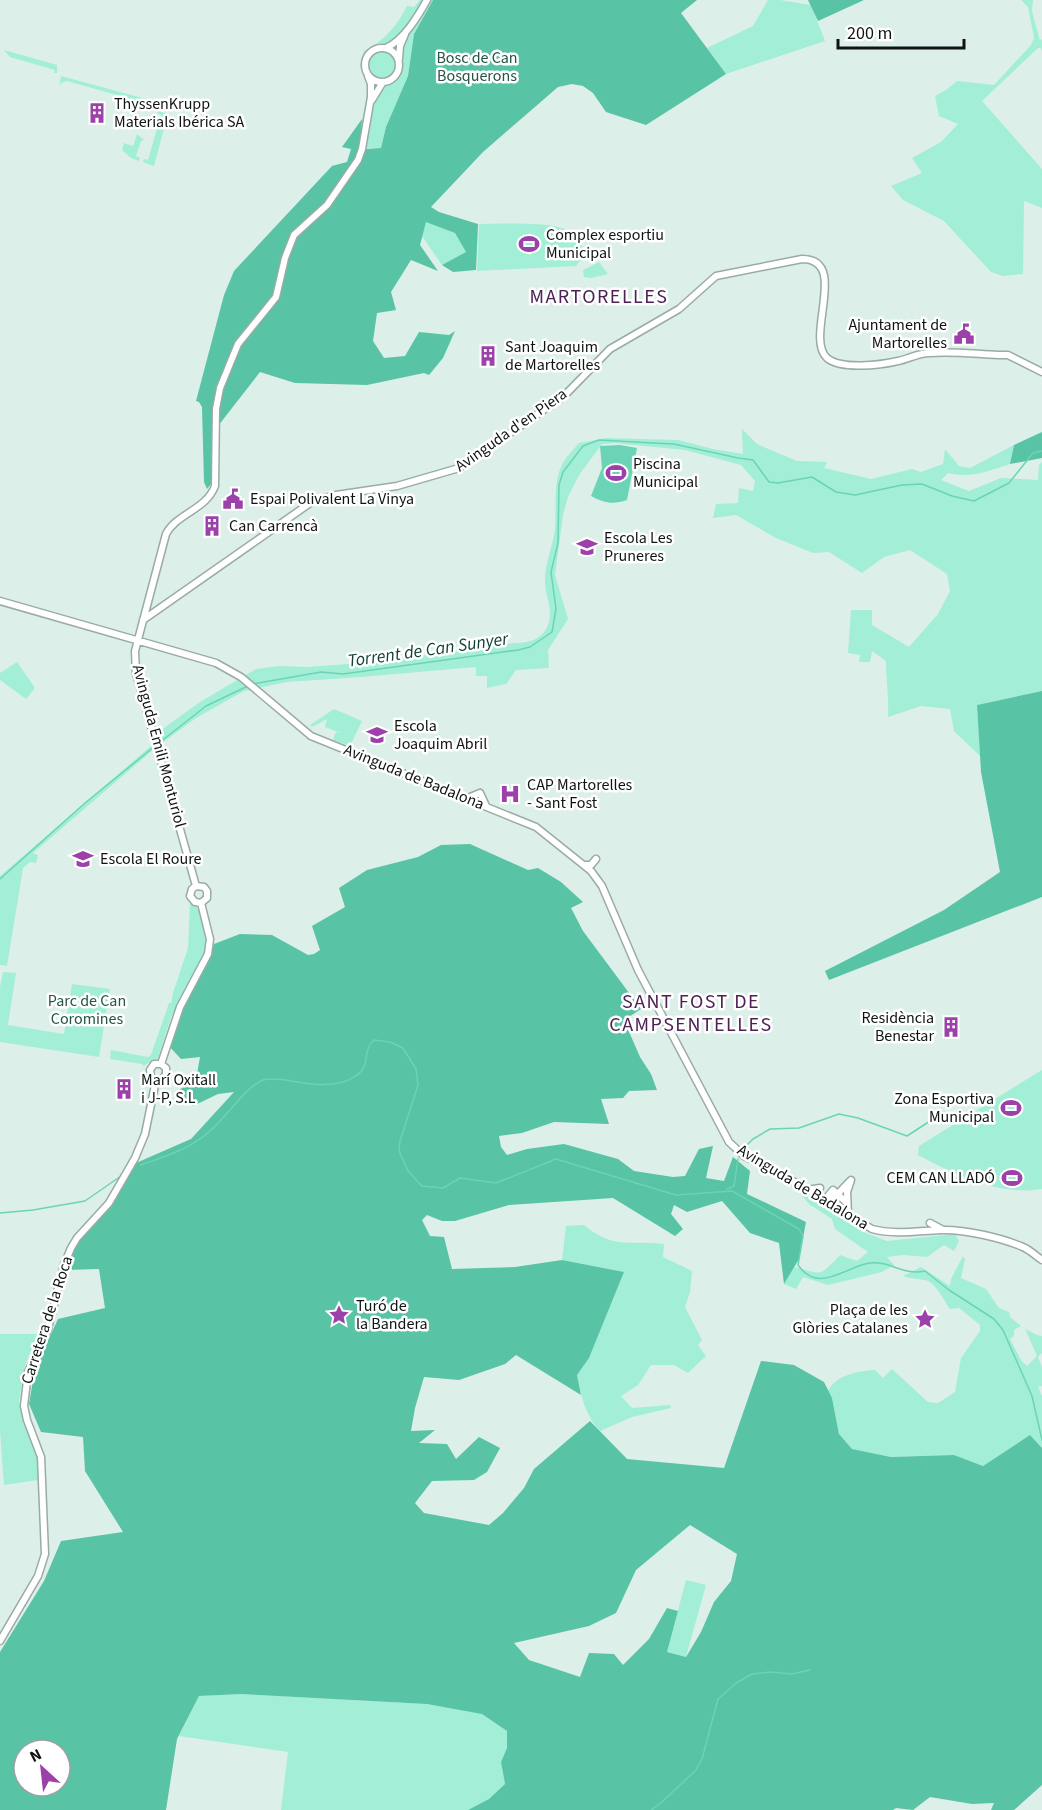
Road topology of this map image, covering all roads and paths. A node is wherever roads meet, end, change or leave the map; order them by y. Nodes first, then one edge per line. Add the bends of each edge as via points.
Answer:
1 (427, 0) edge
2 (408, 28) junction
3 (386, 48) junction
4 (399, 60) junction
5 (368, 76) junction
6 (383, 82) junction
7 (369, 105) junction
8 (1042, 372) edge
9 (0, 601) edge
10 (143, 620) junction
11 (138, 641) junction
12 (596, 859) dead end
13 (584, 866) junction
14 (595, 868) dead end
15 (595, 876) junction
16 (196, 886) junction
17 (201, 903) junction
18 (161, 1064) junction
19 (156, 1080) junction
20 (820, 1188) dead end
21 (807, 1190) junction
22 (837, 1193) junction
23 (827, 1202) junction
24 (847, 1203) junction
25 (848, 1215) junction
26 (930, 1223) dead end
27 (943, 1230) junction
28 (1042, 1260) edge
29 (0, 1641) edge

1 - 2 street
2 - 3 street
2 - 4 street
3 - 4 street
3 - 5 street via 377,48 367,55 364,67
4 - 6 street via 398,72
5 - 6 street
5 - 7 street
6 - 7 street
7 - 10 street, Avinguda Emili Monturiol via 358,160 327,205 294,235 274,301 236,348 217,398 213,490 204,503 167,531
8 - 10 street, Avinguda d'en Piera via 1008,355 927,353 889,363 850,365 831,361 824,355 820,342 826,290 819,266 806,259 716,276 679,309 610,349 564,396 459,468 397,486 313,501
9 - 11 street, Avinguda de Badalona
10 - 11 street, Avinguda Emili Monturiol
11 - 13 street, Avinguda de Badalona via 216,663 241,677 311,736 468,798 480,793 486,806 536,826
11 - 16 street, Avinguda Emili Monturiol via 136,673
12 - 13 street
13 - 15 street, Avinguda de Badalona
14 - 15 street
15 - 21 street, Avinguda de Badalona via 638,970 729,1142 744,1156
16 - 17 street via 190,896
16 - 17 street via 204,887 208,893
17 - 18 street via 210,939 208,954 177,1013
18 - 19 street via 166,1074
18 - 19 street via 154,1064 150,1070
19 - 29 street, Carretera de la Roca via 145,1134 135,1158 109,1203 70,1248 48,1329 28,1372 24,1411 41,1457 45,1554 38,1576
20 - 21 street
21 - 23 street, Avinguda de Badalona
22 - 23 street
22 - 24 street
22 - 24 street via 851,1180
23 - 25 street, Avinguda de Badalona
24 - 25 street
25 - 27 street, Avinguda de Badalona via 884,1232
26 - 27 street
27 - 28 street, Avinguda de Badalona via 1016,1244

